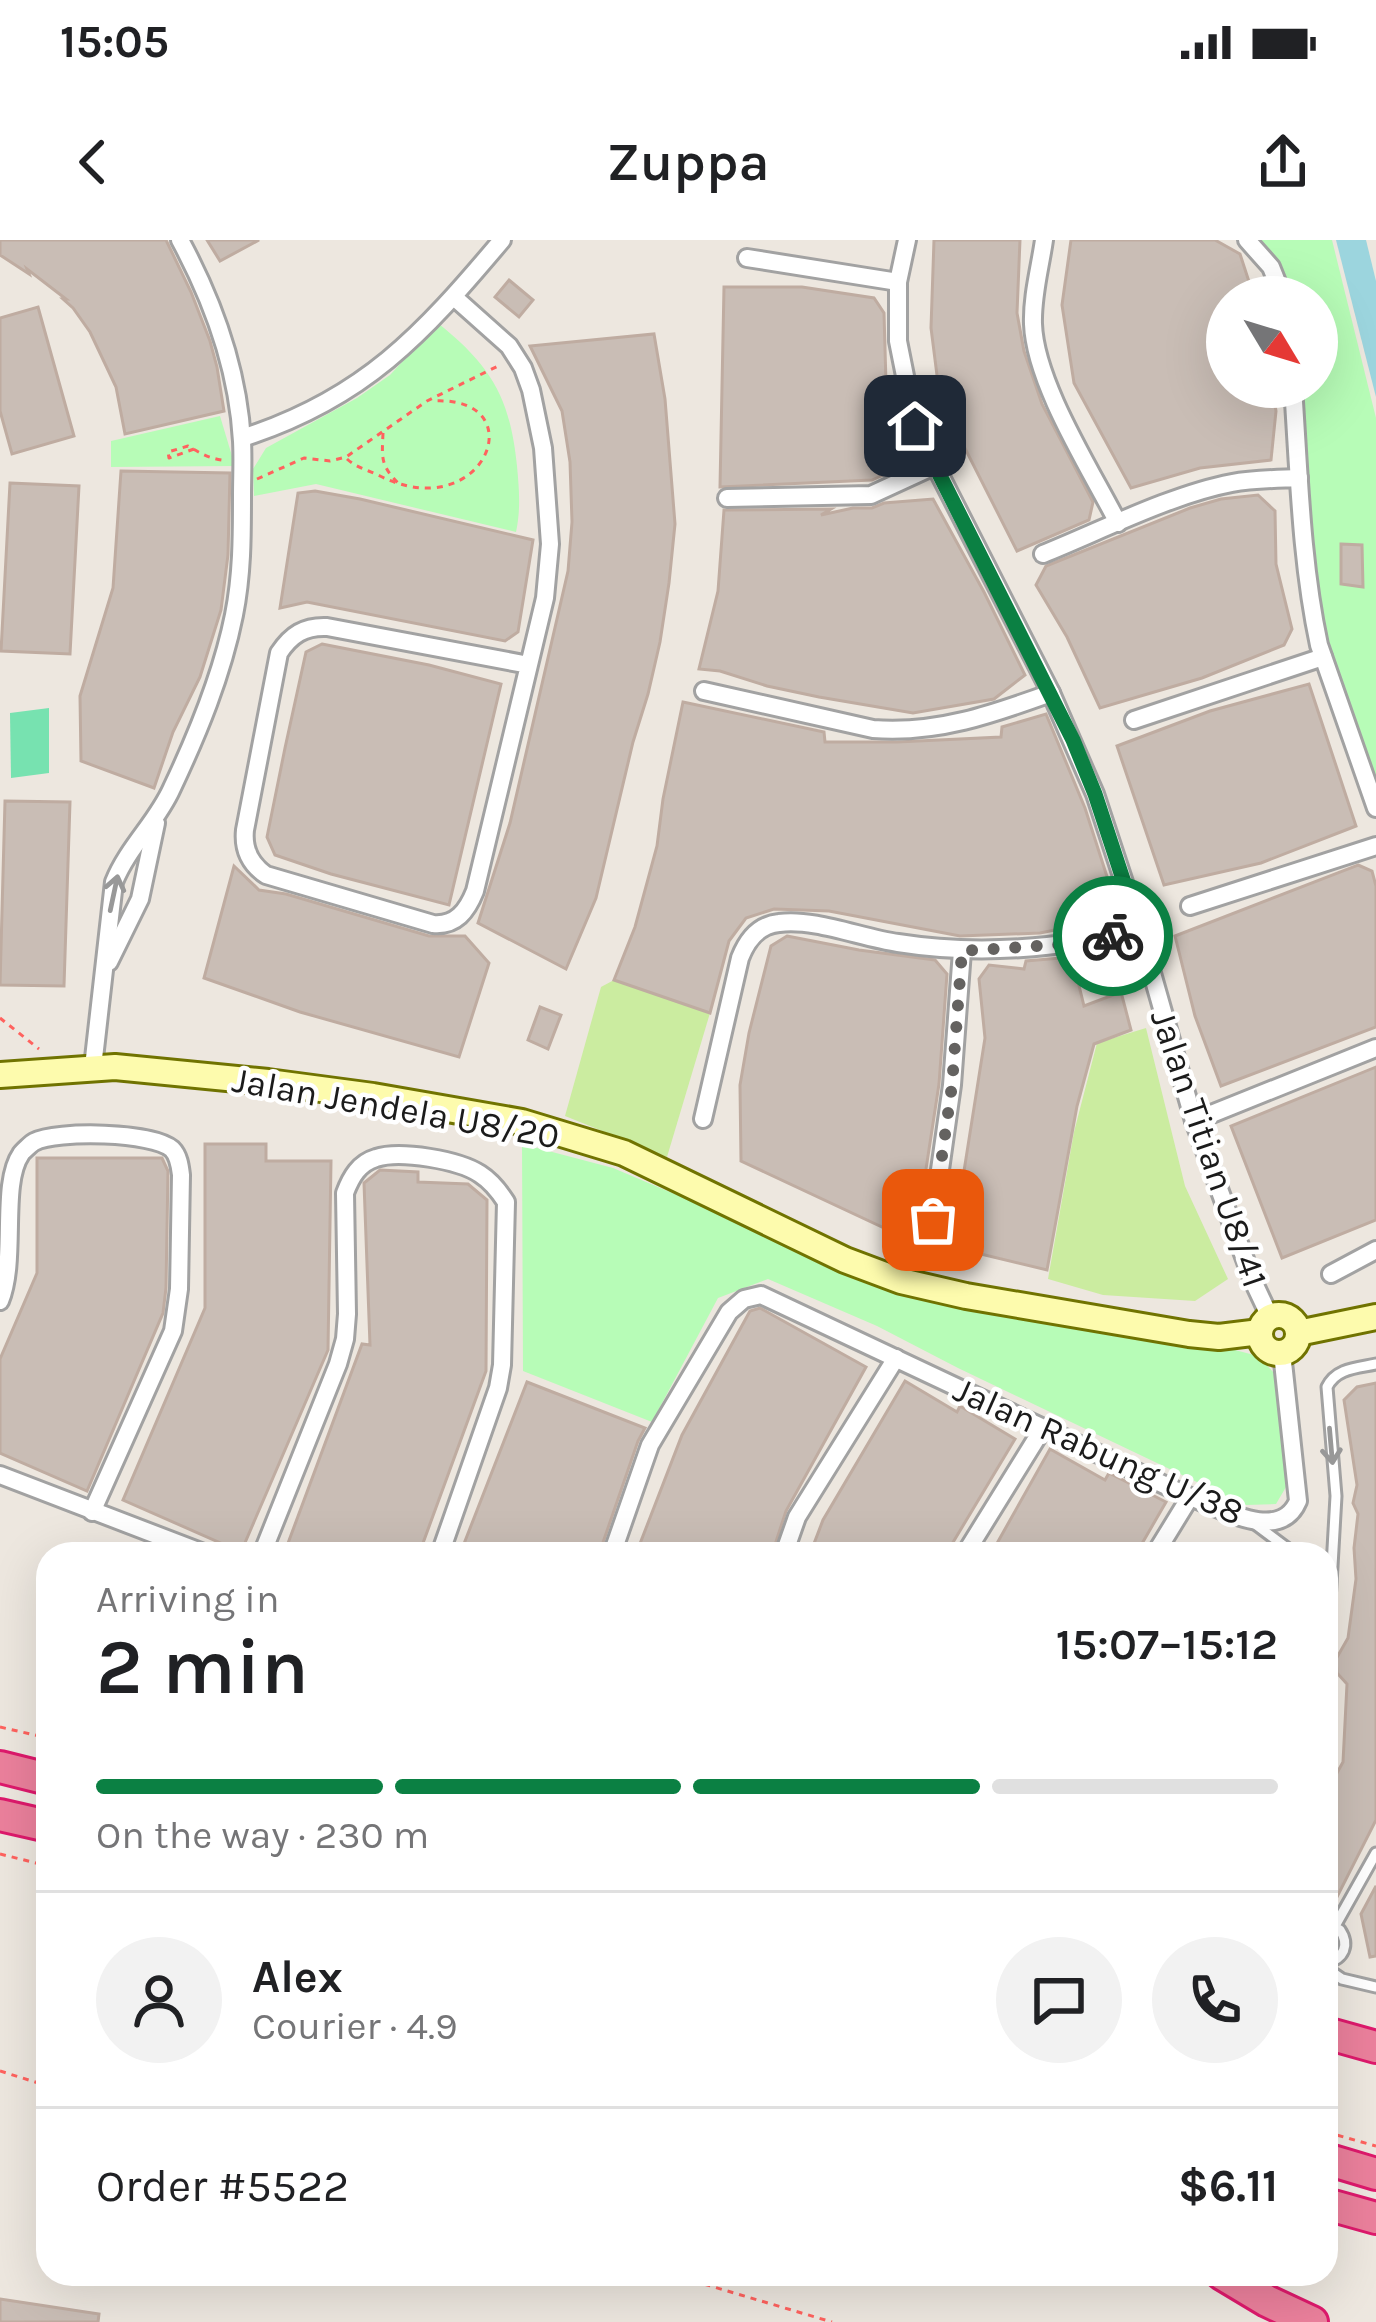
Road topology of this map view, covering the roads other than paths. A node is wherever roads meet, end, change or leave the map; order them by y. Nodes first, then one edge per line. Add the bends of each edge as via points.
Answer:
1 (180, 240) edge
2 (502, 240) edge
3 (907, 240) edge
4 (1045, 240) edge
5 (1247, 240) edge
6 (747, 258) dead end
7 (1275, 276) edge
8 (898, 282) junction
9 (454, 297) junction
10 (1294, 408) edge
11 (242, 438) junction
12 (934, 466) junction
13 (1299, 478) junction
14 (727, 498) dead end
15 (1118, 523) junction
16 (1043, 554) dead end
17 (1323, 657) junction
18 (529, 665) junction
19 (704, 692) dead end
20 (1051, 693) junction
21 (1134, 721) dead end
22 (1376, 808) edge
23 (157, 818) junction
24 (1376, 846) edge
25 (1190, 906) dead end
26 (1140, 931) junction
27 (962, 951) junction
28 (103, 980) junction
29 (1376, 1048) edge
30 (93, 1066) junction
31 (0, 1075) edge
32 (704, 1119) dead end
33 (1194, 1121) junction
34 (933, 1220) dead end
35 (1376, 1250) edge
36 (1331, 1274) dead end
37 (0, 1301) edge
38 (1376, 1317) edge
39 (1265, 1325) junction
40 (1298, 1333) junction
41 (1282, 1353) junction
42 (896, 1358) junction
43 (1376, 1364) edge
44 (1043, 1428) junction
45 (0, 1475) edge
46 (1190, 1497) junction
47 (92, 1512) junction
48 (1251, 1521) junction
49 (173, 1542) edge
50 (267, 1542) edge
51 (444, 1542) edge
52 (615, 1542) edge
53 (788, 1542) edge
54 (972, 1542) edge
55 (1162, 1542) edge
56 (1279, 1542) edge
57 (1332, 1542) edge
58 (0, 1767) edge
59 (36, 1776) edge
60 (0, 1815) edge
61 (36, 1823) edge
62 (1376, 1853) edge
63 (1338, 1912) edge
64 (1338, 1931) edge
65 (1338, 1958) edge
66 (1338, 1976) edge
67 (1376, 1987) edge
68 (1338, 2036) edge
69 (1376, 2047) edge
70 (1338, 2163) edge
71 (1376, 2174) edge
72 (1338, 2207) edge
73 (1376, 2218) edge
74 (1242, 2286) edge
75 (1312, 2322) edge

1 - 11 street via 218,326
2 - 9 street
3 - 8 street, Jalan Titian U8/41
4 - 15 street via 1035,346
5 - 7 street
6 - 8 street
8 - 12 street, Jalan Titian U8/41 via 903,372
9 - 11 street via 358,384
9 - 18 street via 516,357 538,416 550,544
10 - 13 street
11 - 23 street via 243,556 229,635
12 - 14 street via 872,495
12 - 20 street, Jalan Titian U8/41
13 - 15 street via 1228,483
13 - 17 street
15 - 16 street
17 - 21 street
17 - 22 street
18 - 18 street via 475,891 454,921 433,924 266,875 250,860 244,843 257,764 279,653 293,636 326,627
19 - 20 street via 893,730 966,722
20 - 26 street, Jalan Titian U8/41
23 - 28 street via 140,899
28 -> 23 street via 114,882
24 - 25 street
26 - 27 street
26 - 33 street, Jalan Titian U8/41
27 - 32 street via 804,924 762,927 740,958
27 - 34 street
28 - 30 street
29 - 33 street
30 - 31 street, Jalan Jendela U8/20
30 - 39 street, Jalan Jendela U8/20 via 268,1082 521,1122 624,1153 901,1281 1189,1334 1219,1337
33 - 39 street, Jalan Titian U8/41
35 - 36 street
37 - 47 street via 11,1185 22,1152 34,1142 90,1135 172,1149 182,1175 177,1309
38 - 40 street
39 - 40 street via 1286,1316
39 - 41 street via 1266,1348
40 - 41 street
41 - 48 street, Jalan Rabung U/38 via 1298,1501 1277,1521
42 - 44 street, Jalan Rabung U/38
42 - 52 street, Jalan Rabung U/38 via 761,1294 743,1299 650,1445
42 - 53 street
43 -> 57 lane via 1341,1372 1327,1387
44 - 46 street, Jalan Rabung U/38
44 - 54 street
45 - 47 street
46 - 48 street, Jalan Rabung U/38
46 - 55 street
47 - 49 street
48 - 56 lane
50 - 51 street via 346,1339 345,1192 362,1165 392,1155 470,1168 506,1202 498,1388
58 - 59 highway
60 - 61 highway
62 - 63 lane
64 - 65 lane via 1345,1947
66 - 67 lane
68 - 69 highway
70 - 71 highway
72 - 73 highway
74 - 75 highway

